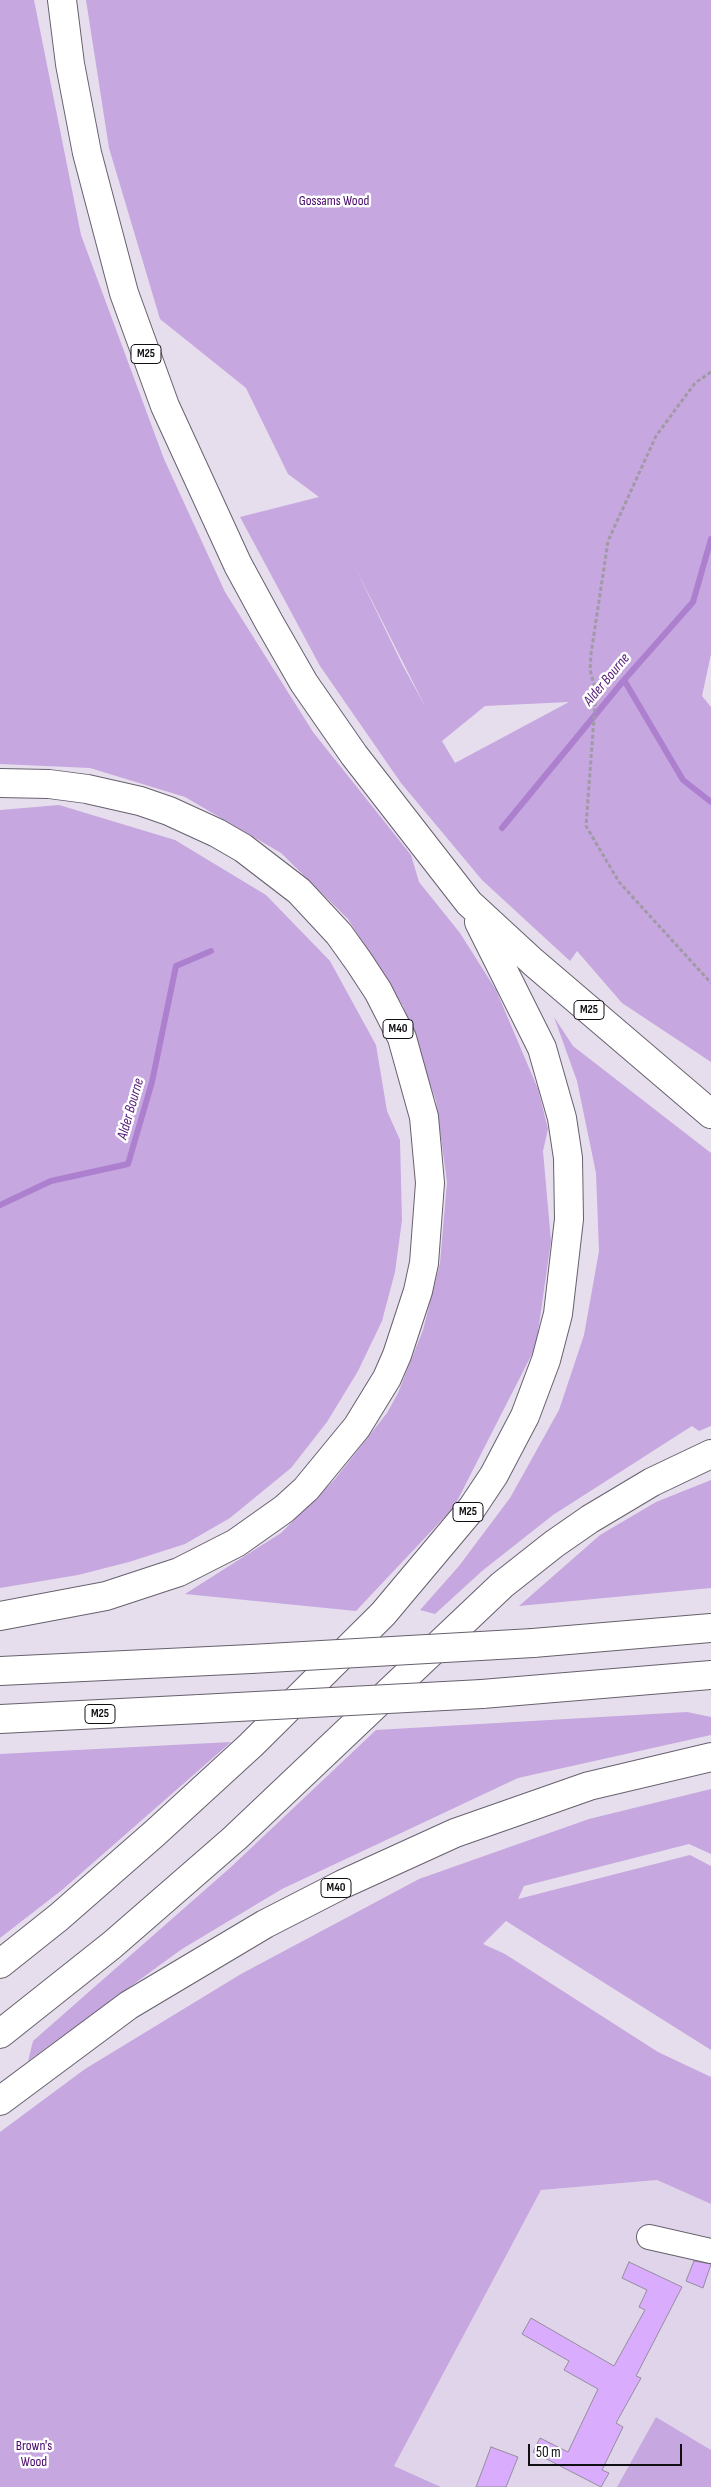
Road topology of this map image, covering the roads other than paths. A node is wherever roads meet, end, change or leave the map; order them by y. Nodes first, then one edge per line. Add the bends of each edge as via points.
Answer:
1 (62, 0) edge
2 (0, 784) edge
3 (469, 903) junction
4 (711, 1114) edge
5 (711, 1454) edge
6 (0, 1616) edge
7 (711, 1628) edge
8 (0, 1671) edge
9 (711, 1675) edge
10 (0, 1719) edge
11 (711, 1757) edge
12 (0, 1964) edge
13 (0, 2034) edge
14 (0, 2100) edge
15 (649, 2237) dead end
16 (711, 2251) edge

1 - 3 highway, M25 via 87,153 124,293 165,406 199,485 238,565 304,683 354,755
2 - 6 highway, M40 via 49,784 86,789 169,811 243,848 299,891 339,934 359,962 402,1038 424,1116 430,1190 424,1263 397,1354 383,1385 357,1427 306,1488 284,1509 236,1543 178,1572 106,1596
3 - 4 highway, M25
3 - 12 highway, M25 via 542,1048 562,1118 568,1158 570,1218 560,1305 546,1360 525,1416 494,1475 472,1508 383,1614 176,1814
5 - 13 highway via 652,1482 590,1519 508,1580 235,1838 112,1945
7 - 8 highway, bridge via 533,1643
9 - 10 highway, M25, bridge via 482,1694
11 - 14 highway, M40 via 589,1786 455,1833 343,1884 265,1924 129,2005
15 - 16 lane

